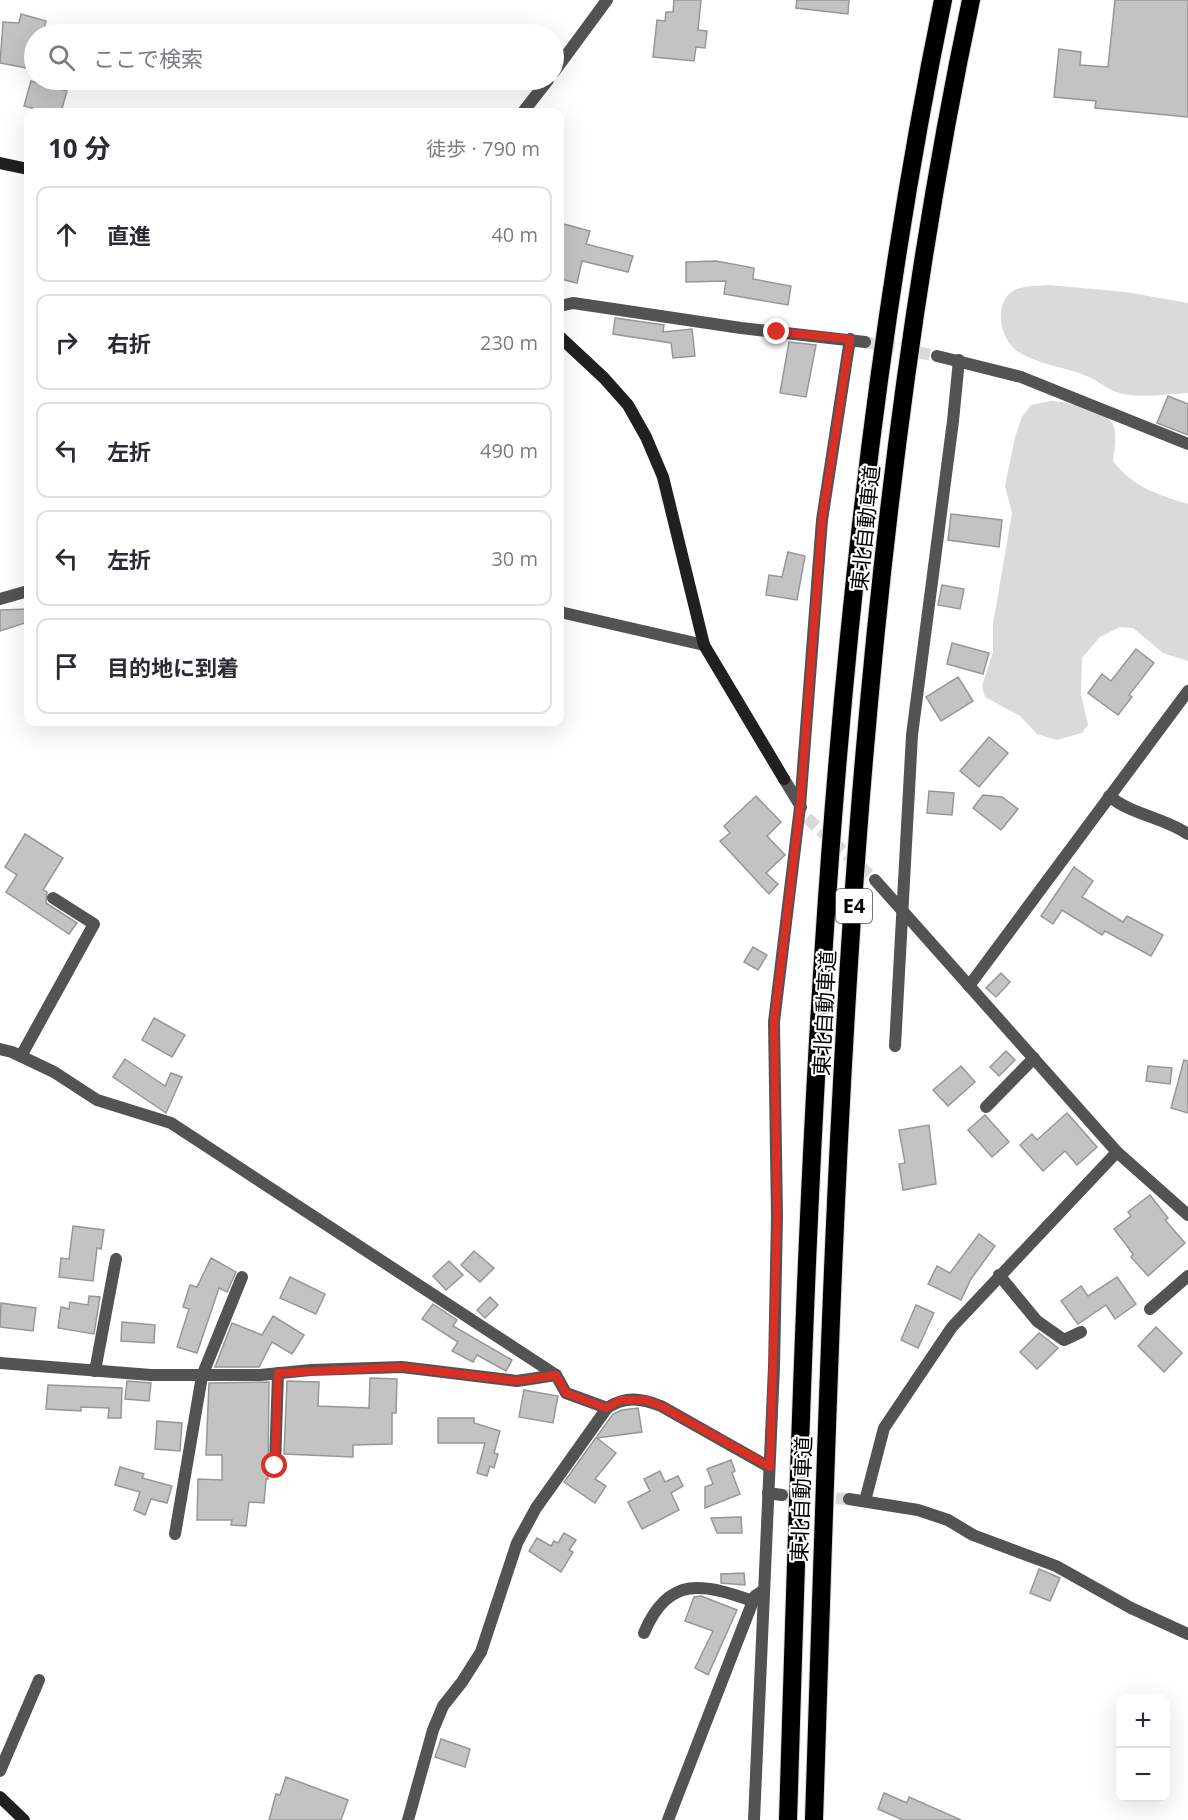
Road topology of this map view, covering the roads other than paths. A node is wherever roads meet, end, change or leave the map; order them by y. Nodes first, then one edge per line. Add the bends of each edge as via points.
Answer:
1 (607, 0) edge
2 (943, 0) edge
3 (971, 0) edge
4 (564, 58) edge
5 (540, 90) edge
6 (526, 108) edge
7 (0, 163) edge
8 (24, 168) edge
9 (564, 305) edge
10 (850, 339) junction
11 (564, 341) edge
12 (865, 342) tunnel mouth
13 (937, 356) tunnel mouth
14 (959, 360) junction
15 (1188, 444) edge
16 (24, 592) edge
17 (0, 599) edge
18 (564, 613) edge
19 (705, 645) junction
20 (1188, 691) edge
21 (1109, 796) junction
22 (800, 807) junction
23 (807, 818) tunnel mouth
24 (1188, 834) edge
25 (875, 880) tunnel mouth
26 (53, 898) dead end
27 (904, 909) junction
28 (969, 986) junction
29 (895, 1046) dead end
30 (0, 1049) edge
31 (21, 1056) junction
32 (1034, 1058) junction
33 (986, 1107) dead end
34 (1117, 1152) junction
35 (1188, 1215) edge
36 (116, 1259) dead end
37 (999, 1275) junction
38 (1188, 1276) edge
39 (242, 1277) dead end
40 (1150, 1309) dead end
41 (1081, 1332) dead end
42 (0, 1363) edge
43 (95, 1371) junction
44 (278, 1373) junction
45 (556, 1375) junction
46 (202, 1376) junction
47 (606, 1408) junction
48 (275, 1466) dead end
49 (770, 1467) junction
50 (768, 1493) junction
51 (782, 1495) tunnel mouth
52 (849, 1498) tunnel mouth
53 (865, 1501) junction
54 (175, 1534) dead end
55 (764, 1590) junction
56 (753, 1601) junction
57 (644, 1633) dead end
58 (1188, 1634) edge
59 (39, 1680) dead end
60 (0, 1771) edge
61 (0, 1797) edge
62 (24, 1820) edge
63 (408, 1820) edge
64 (668, 1820) edge
65 (754, 1820) edge
66 (788, 1820) edge
67 (814, 1820) edge

1 - 4 street
2 - 66 highway, 東北自動車道 / E4 via 910,172 881,369 843,712 813,1123
3 - 67 highway, 東北自動車道 / E4 via 936,177 908,368 868,717 833,1265
5 - 6 street
7 - 8 street
9 - 10 street via 573,303 741,328
10 - 12 street
10 - 22 street via 822,520
11 - 19 street via 628,405 646,436 663,477
13 - 14 street
14 - 15 street via 1021,377
14 - 27 street via 912,735
16 - 17 street
18 - 19 street
19 - 22 street
20 - 21 street
21 - 24 street via 1123,808 1146,813
21 - 28 street
22 - 23 street
22 - 49 street via 774,1022 777,1217
25 - 27 street
26 - 31 street via 94,924
27 - 28 street
27 - 29 street
28 - 32 street
30 - 31 street
31 - 45 street via 97,1100 171,1123
32 - 33 street
32 - 34 street
34 - 35 street
34 - 37 street
36 - 43 street
37 - 41 street via 1037,1321 1064,1340
37 - 53 street via 952,1327 889,1420 878,1446
38 - 40 street
39 - 46 street
42 - 43 street
43 - 46 street
44 - 45 street via 402,1367 517,1381
44 - 46 street
44 - 48 street
45 - 47 street via 566,1393
46 - 54 street
47 - 49 street via 621,1400 645,1400
47 - 63 street via 536,1508 517,1543 481,1652 443,1706 433,1730
49 - 50 street
50 - 51 street
50 - 55 street
52 - 53 street
53 - 58 street via 918,1510 948,1520 973,1535 1056,1566
55 - 56 street
55 - 65 street
56 - 57 street via 719,1589 698,1586 681,1590 662,1604
56 - 64 street
59 - 60 street
61 - 62 street

